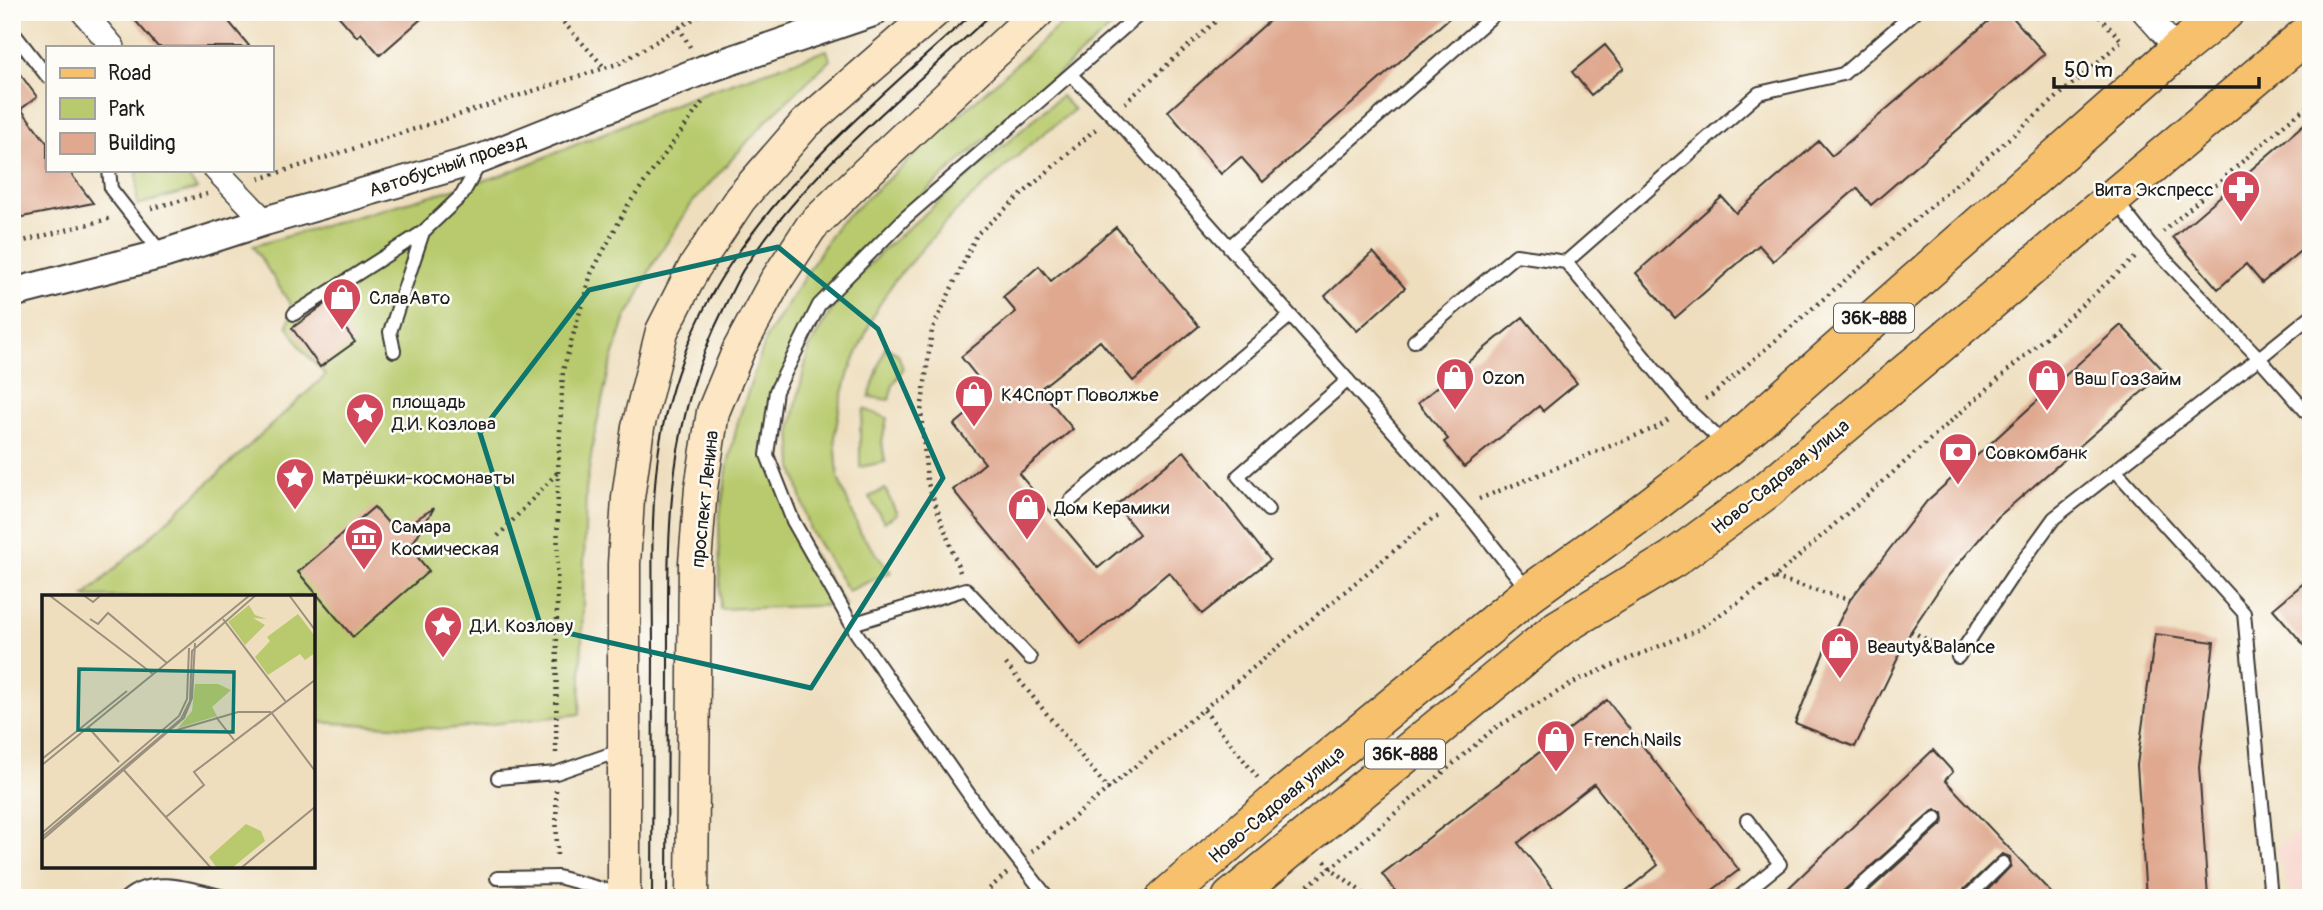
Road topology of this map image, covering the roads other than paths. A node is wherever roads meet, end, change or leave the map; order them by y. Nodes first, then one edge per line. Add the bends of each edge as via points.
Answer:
1 (83, 12) edge
2 (873, 12) edge
3 (934, 12) edge
4 (1038, 12) edge
5 (1142, 12) edge
6 (1497, 12) edge
7 (1914, 12) edge
8 (2144, 12) edge
9 (2225, 12) edge
10 (12, 32) edge
11 (2311, 32) edge
12 (112, 46) edge
13 (2178, 50) junction
14 (46, 75) edge
15 (1071, 75) junction
16 (483, 158) junction
17 (109, 172) edge
18 (218, 172) edge
19 (2114, 198) junction
20 (265, 221) junction
21 (424, 232) junction
22 (1229, 247) junction
23 (163, 254) junction
24 (1566, 262) junction
25 (12, 293) edge
26 (293, 314) dead end
27 (1290, 316) junction
28 (2311, 316) edge
29 (1414, 341) dead end
30 (394, 351) dead end
31 (2259, 358) junction
32 (1348, 380) junction
33 (2311, 416) edge
34 (1728, 447) junction
35 (2116, 471) junction
36 (1070, 501) dead end
37 (1268, 510) dead end
38 (1644, 511) junction
39 (1673, 559) junction
40 (1544, 583) junction
41 (852, 624) junction
42 (1958, 657) road end
43 (1030, 658) dead end
44 (626, 748) junction
45 (498, 778) dead end
46 (1937, 818) dead end
47 (1747, 820) dead end
48 (1221, 851) junction
49 (2004, 863) dead end
50 (497, 877) dead end
51 (1252, 892) edge
52 (624, 897) edge
53 (126, 898) edge
54 (229, 898) edge
55 (692, 898) edge
56 (1048, 898) edge
57 (1165, 898) edge
58 (1738, 898) edge
59 (1848, 898) edge
60 (1967, 898) edge
61 (2271, 898) edge

1 - 12 street
2 - 16 street, Автобусный проезд via 703,70
3 - 44 main road via 805,124 748,190 694,268 662,331 638,427 628,498
4 - 55 main road, проспект Ленина via 811,228 738,349 713,412 695,563
5 - 15 lane
6 - 22 lane
7 - 24 lane via 1843,74 1759,93
8 - 13 street
9 - 13 main road, Ново-Садовая улица / 36К-888
10 - 14 lane
11 - 19 main road, Ново-Садовая улица / 36К-888
13 - 34 main road, Ново-Садовая улица / 36К-888
15 - 22 lane
15 - 41 lane via 905,218 819,305 776,391 768,455 793,521
16 - 20 street, Автобусный проезд
16 - 21 lane via 462,195
17 - 23 lane via 111,189
18 - 20 street
19 - 31 lane via 2150,244
19 - 39 main road, Ново-Садовая улица / 36К-888 via 1767,490
20 - 23 street, Автобусный проезд
21 - 26 lane
21 - 30 lane via 390,332
22 - 27 lane
23 - 25 street, Автобусный проезд
24 - 29 lane via 1517,255
24 - 34 lane via 1686,408
27 - 32 lane
27 - 36 lane
28 - 31 lane
31 - 33 lane
31 - 35 lane
32 - 37 lane via 1238,476
32 - 40 lane via 1461,506
34 - 38 main road, Ново-Садовая улица / 36К-888
35 - 42 lane via 2054,519
35 - 61 lane via 2244,613
38 - 39 main road via 1654,539
38 - 40 main road, Ново-Садовая улица / 36К-888
39 - 51 main road, Ново-Садовая улица / 36К-888 via 1559,628
40 - 48 main road, Ново-Садовая улица
41 - 43 lane via 966,589
41 - 56 lane via 989,823
44 - 45 lane via 556,774
44 - 52 main road
46 - 59 lane
47 - 58 lane via 1780,864
48 - 51 main road
48 - 57 main road, Ново-Садовая улица
49 - 60 lane
50 - 52 lane via 558,877
53 - 54 lane via 135,890 160,883

